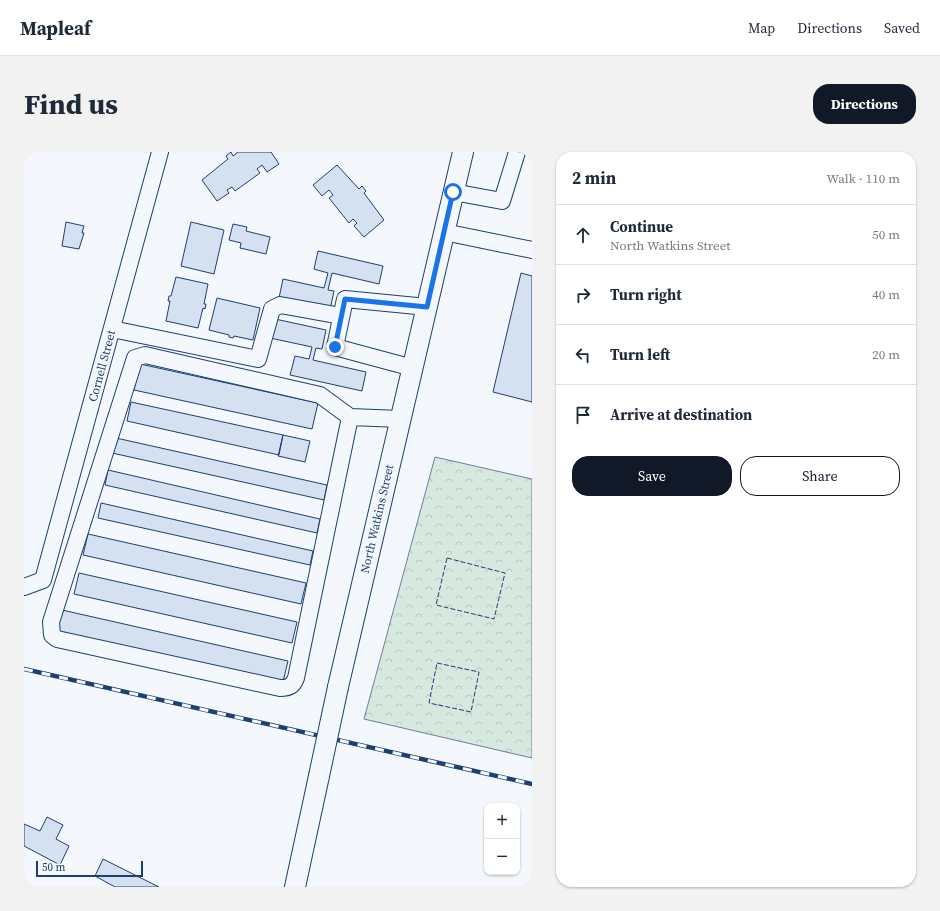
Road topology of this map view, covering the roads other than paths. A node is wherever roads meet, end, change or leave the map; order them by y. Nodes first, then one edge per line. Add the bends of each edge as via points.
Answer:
1 (160, 152) edge
2 (463, 152) edge
3 (517, 152) edge
4 (453, 192) junction
5 (444, 232) junction
6 (532, 250) edge
7 (427, 307) junction
8 (341, 316) junction
9 (112, 329) junction
10 (413, 368) junction
11 (350, 417) junction
12 (401, 419) junction
13 (24, 587) edge
14 (295, 887) edge

1 - 9 street, Cornell Street
2 - 4 main road, North Watkins Street
3 - 4 street via 502,201
4 - 5 main road, North Watkins Street
5 - 6 street
5 - 7 main road, North Watkins Street
7 - 8 street via 345,299
7 - 10 main road, North Watkins Street
8 - 9 street via 280,305 272,309 258,359
8 - 10 street via 335,347
9 - 13 street, Cornell Street via 43,580
10 - 12 main road, North Watkins Street
11 - 11 street via 320,395 145,355 135,358 51,622 52,635 65,641 288,688 296,678
11 - 12 street
12 - 14 main road, North Watkins Street, bridge via 338,687

